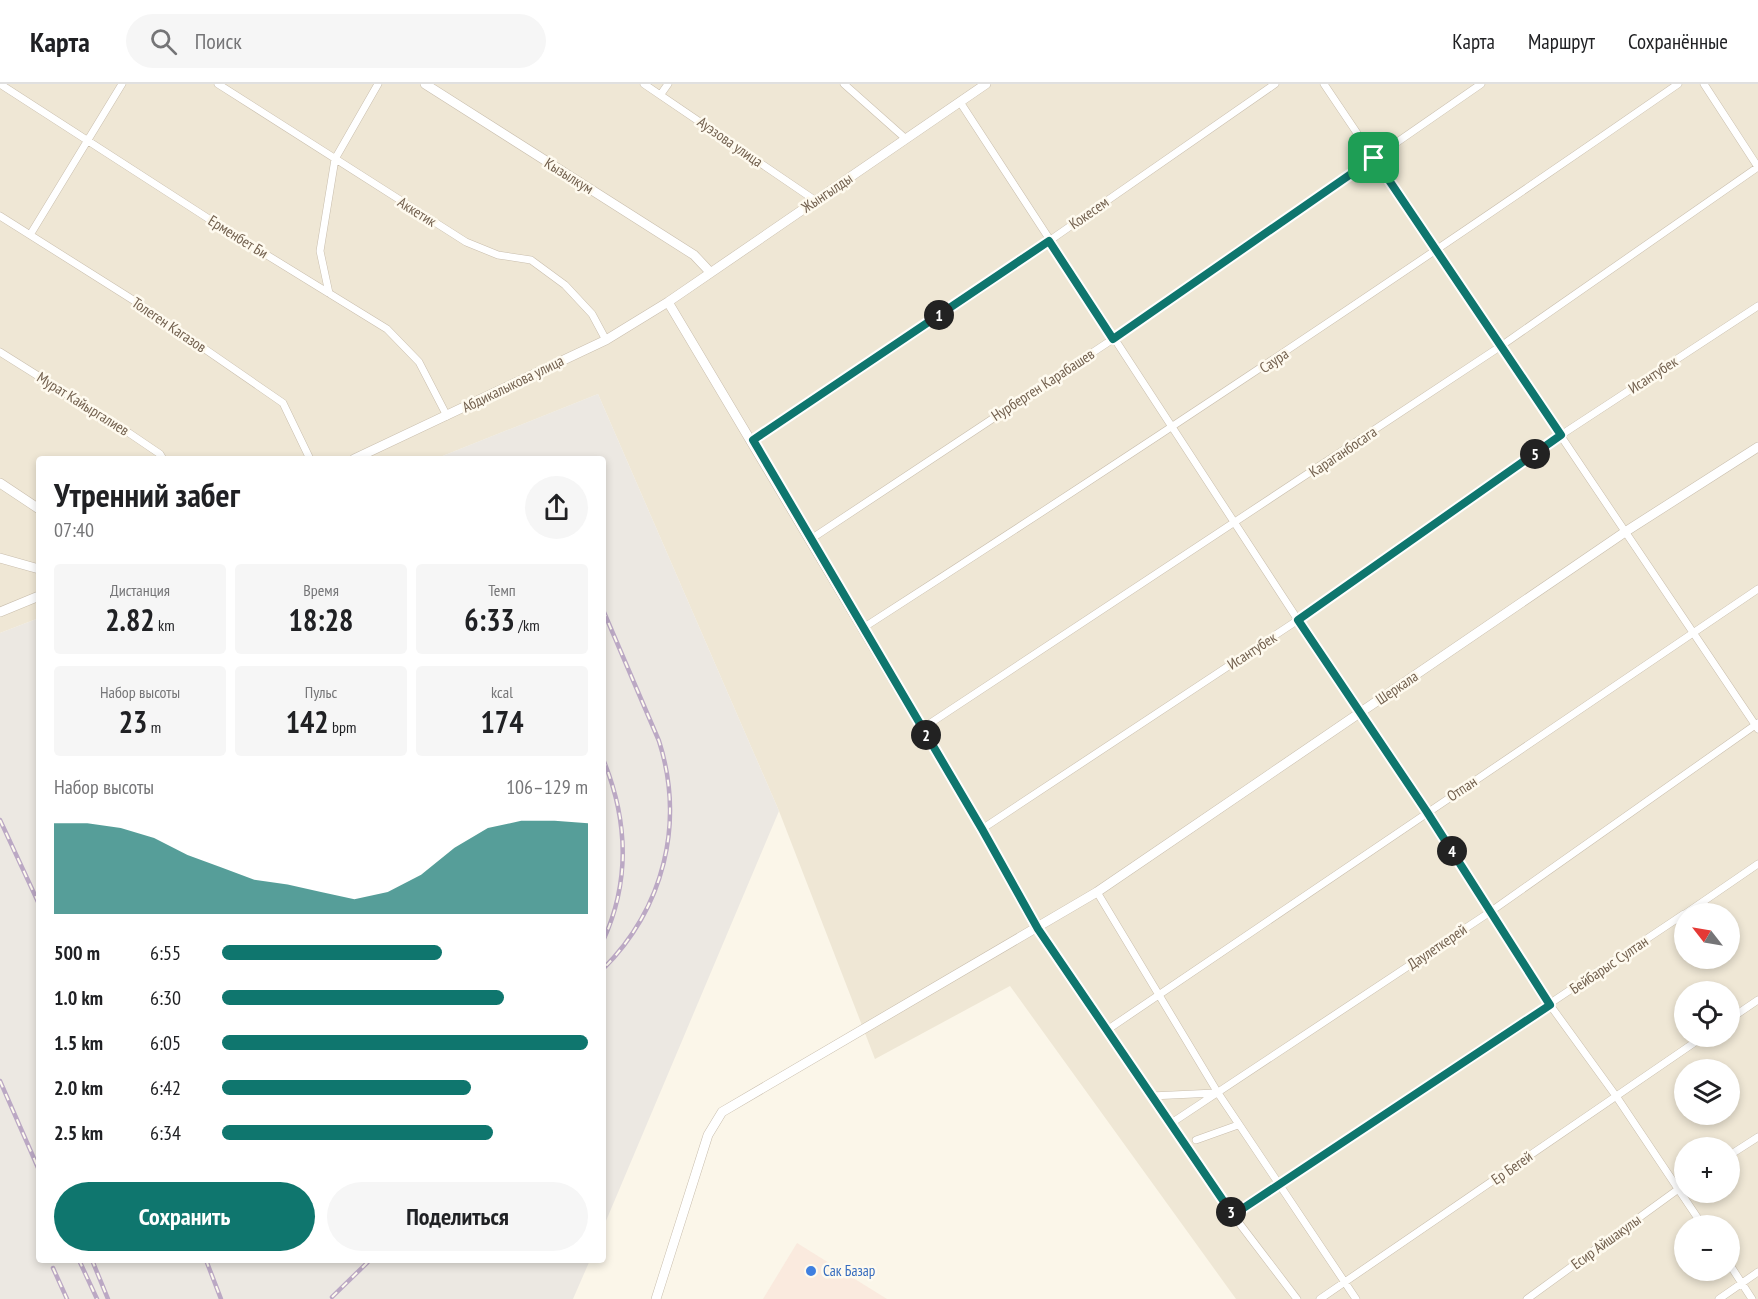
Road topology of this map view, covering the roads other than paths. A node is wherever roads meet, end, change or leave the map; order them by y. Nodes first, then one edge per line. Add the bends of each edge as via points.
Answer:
1 (0, 84) edge
2 (123, 84) edge
3 (218, 84) edge
4 (378, 84) edge
5 (425, 84) edge
6 (644, 84) edge
7 (668, 84) edge
8 (844, 84) edge
9 (986, 84) edge
10 (1275, 84) edge
11 (1324, 84) edge
12 (1481, 84) edge
13 (1678, 84) edge
14 (1704, 84) edge
15 (661, 94) junction
16 (960, 102) junction
17 (906, 139) junction
18 (89, 140) junction
19 (1374, 158) junction
20 (335, 159) junction
21 (1758, 167) edge
22 (816, 201) junction
23 (0, 216) edge
24 (30, 235) junction
25 (1049, 241) junction
26 (1437, 252) junction
27 (710, 272) junction
28 (329, 293) junction
29 (668, 302) junction
30 (1758, 306) edge
31 (1113, 339) junction
32 (606, 340) junction
33 (1501, 346) junction
34 (0, 352) edge
35 (447, 416) junction
36 (1172, 429) junction
37 (1561, 435) junction
38 (753, 440) junction
39 (1758, 447) edge
40 (161, 456) edge
41 (309, 456) edge
42 (360, 456) edge
43 (0, 483) edge
44 (36, 507) edge
45 (1235, 524) junction
46 (1625, 532) junction
47 (811, 539) junction
48 (0, 558) edge
49 (36, 568) edge
50 (1758, 589) edge
51 (36, 597) edge
52 (0, 612) edge
53 (1298, 620) junction
54 (863, 628) junction
55 (1694, 634) junction
56 (1360, 713) junction
57 (1757, 726) edge
58 (922, 728) junction
59 (1427, 812) junction
60 (982, 829) junction
61 (1758, 864) edge
62 (1097, 892) junction
63 (1701, 903) edge
64 (1490, 912) junction
65 (1674, 921) edge
66 (1038, 929) junction
67 (1159, 996) junction
68 (1758, 1000) edge
69 (1550, 1005) junction
70 (1740, 1012) edge
71 (1107, 1030) junction
72 (1688, 1047) edge
73 (1218, 1093) junction
74 (1151, 1096) junction
75 (1616, 1096) junction
76 (1170, 1124) junction
77 (1238, 1125) junction
78 (1758, 1137) edge
79 (1196, 1140) dead end
80 (1740, 1149) edge
81 (1674, 1176) edge
82 (1278, 1187) junction
83 (1674, 1193) edge
84 (1233, 1215) junction
85 (1758, 1272) edge
86 (1740, 1280) edge
87 (1345, 1283) junction
88 (1742, 1283) junction
89 (656, 1299) edge
90 (1297, 1299) edge
91 (1320, 1299) edge
92 (1356, 1299) edge
93 (1527, 1299) edge
94 (1719, 1299) edge
95 (1752, 1299) edge

1 - 18 street, Ерменбет Би
2 - 18 street
3 - 20 street, Аккетик
4 - 20 street
5 - 27 street, Кызылкум via 694,255
6 - 15 street, Ауэзова улица
7 - 15 street
8 - 17 street
9 - 16 street, Жынгылды
10 - 25 street, Кокесем
11 - 19 street
12 - 19 street, Нурберген Карабашев
13 - 26 street, Саура
14 - 21 street
15 - 22 street, Ауэзова улица
16 - 17 street, Жынгылды
16 - 25 street
17 - 22 street, Жынгылды
18 - 24 street
18 - 28 street, Ерменбет Би
19 - 26 street
19 - 31 street, Нурберген Карабашев
20 - 28 street via 320,250
20 - 32 street, Аккетик via 466,242 498,255 531,260 565,285 592,314
21 - 33 street, Караганбосага
22 - 27 street, Жынгылды
23 - 24 street, Толеген Кагазов
24 - 41 street, Толеген Кагазов via 141,305 283,403
25 - 31 street
25 - 38 street, Кокесем
26 - 33 street
26 - 36 street, Саура
27 - 29 street, Жынгылды
28 - 35 street, Ерменбет Би via 387,328 418,362
29 - 32 street, Абдикалыкова улица
29 - 38 street
30 - 37 street, Исантубек
31 - 36 street
31 - 47 street, Нурберген Карабашев
32 - 35 street, Абдикалыкова улица
33 - 37 street
33 - 45 street, Караганбосага
34 - 40 street, Мурат Кайыргалиев
35 - 42 street, Абдикалыкова улица
36 - 45 street
36 - 54 street, Саура
37 - 46 street
37 - 53 street, Исантубек
38 - 47 street
39 - 46 street, Шеркала
43 - 44 street
45 - 53 street
45 - 58 street, Караганбосага
46 - 55 street
46 - 56 street, Шеркала
47 - 54 street
48 - 49 street
50 - 55 street, Отпан
51 - 52 street
53 - 56 street
53 - 60 street, Исантубек
54 - 58 street
55 - 57 street
55 - 59 street, Отпан
56 - 59 street
56 - 62 street, Шеркала
57 - 64 street, Даулеткерей
58 - 60 street
59 - 64 street
59 - 67 street, Отпан
60 - 66 street
61 - 63 street, Бейбарыс Султан
62 - 66 street, Шеркала
62 - 67 street
64 - 69 street
64 - 73 street, Даулеткерей
65 - 69 street, Бейбарыс Султан
66 - 71 street
66 - 89 street, Шеркала via 722,1112 708,1135
67 - 71 street, Отпан
67 - 73 street
68 - 70 street
69 - 75 street
69 - 82 street, Бейбарыс Султан
71 - 74 street
72 - 75 street, Ер Бегей
73 - 74 street
73 - 76 street, Даулеткерей
73 - 77 street
74 - 76 street
75 - 81 street
75 - 87 street, Ер Бегей
76 - 84 street
77 - 79 street
77 - 82 street
78 - 80 street
82 - 84 street, Бейбарыс Султан
82 - 87 street
83 - 93 street, Есир Айшакулы
84 - 90 street
85 - 88 street
86 - 88 street
87 - 91 street, Ер Бегей
87 - 92 street
88 - 94 street
88 - 95 street

